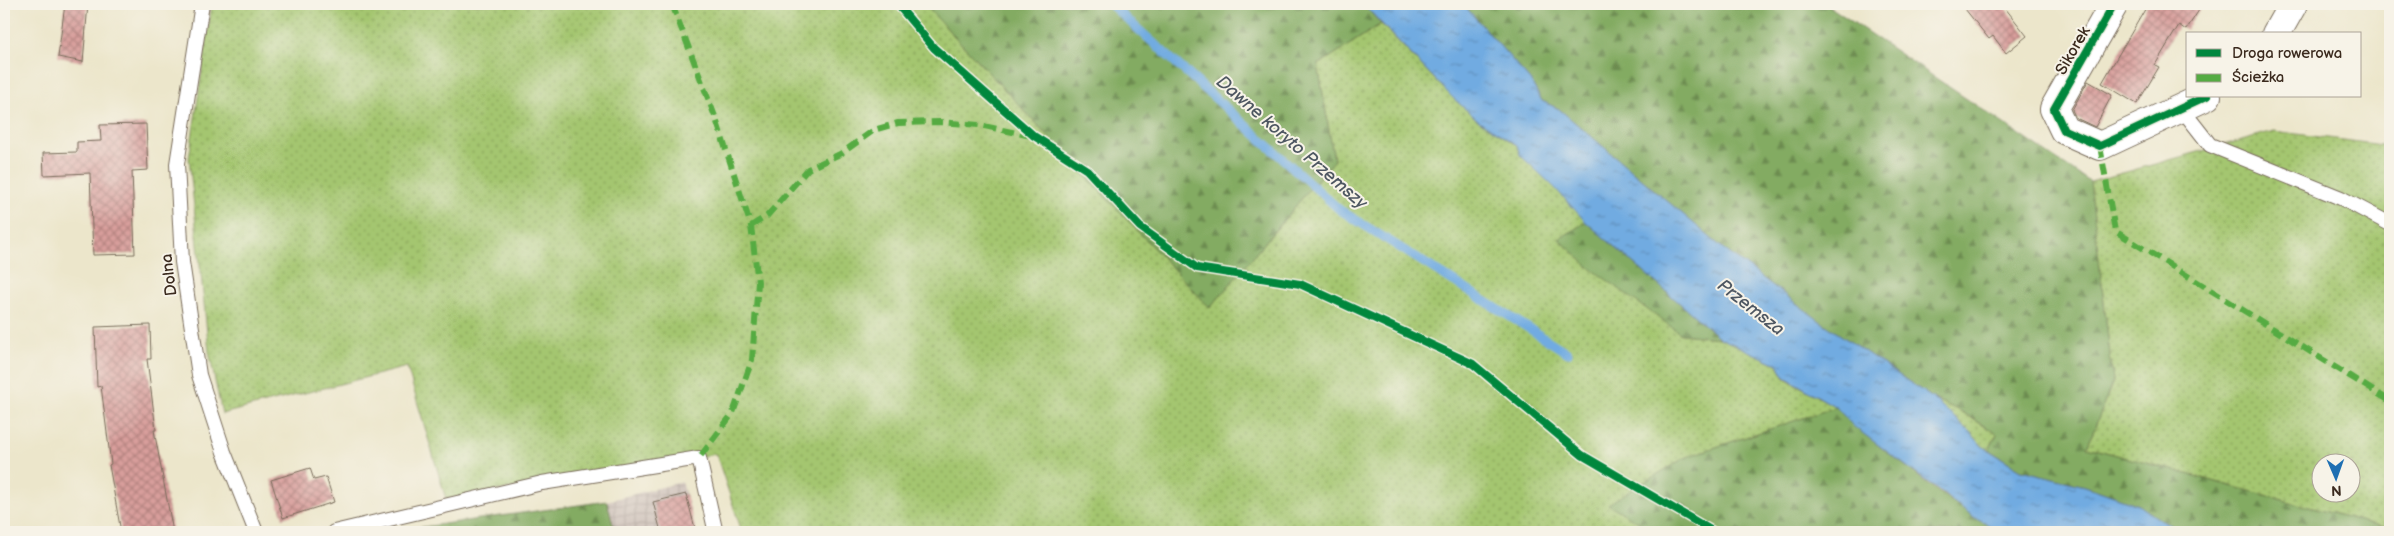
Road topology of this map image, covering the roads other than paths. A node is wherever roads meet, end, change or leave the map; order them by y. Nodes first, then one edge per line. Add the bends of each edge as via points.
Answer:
1 (202, 4) edge
2 (2114, 4) edge
3 (2293, 4) edge
4 (2277, 32) edge
5 (2203, 98) edge
6 (2182, 108) junction
7 (2390, 224) edge
8 (715, 529) dead end
9 (256, 532) edge
10 (334, 532) edge

1 - 9 lane, Dolna via 177,164 182,262 200,375 224,452
2 - 6 street, Sikorek via 2054,109 2064,130 2100,146
3 - 4 street
5 - 6 street
6 - 7 lane via 2210,145 2341,198
8 - 10 lane via 699,458 542,483

